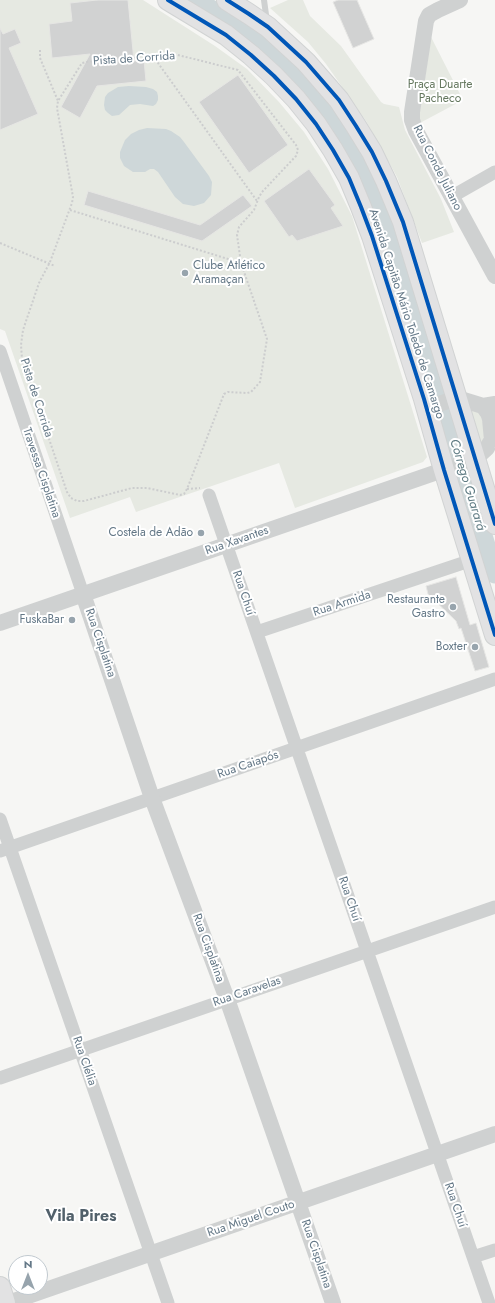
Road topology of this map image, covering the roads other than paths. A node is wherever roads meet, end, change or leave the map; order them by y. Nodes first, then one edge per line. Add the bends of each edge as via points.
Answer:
1 (168, 0) edge
2 (227, 0) edge
3 (264, 0) edge
4 (460, 0) edge
5 (436, 5) edge
6 (268, 27) junction
7 (495, 172) edge
8 (451, 197) junction
9 (495, 276) edge
10 (0, 351) edge
11 (443, 404) junction
12 (489, 405) edge
13 (494, 437) edge
14 (460, 464) junction
15 (209, 495) dead end
16 (495, 524) edge
17 (227, 544) junction
18 (472, 560) junction
19 (83, 594) junction
20 (0, 623) edge
21 (257, 632) junction
22 (495, 635) edge
23 (495, 680) edge
24 (297, 748) junction
25 (152, 798) junction
26 (0, 819) edge
27 (5, 849) edge
28 (495, 907) edge
29 (368, 951) junction
30 (227, 999) junction
31 (80, 1050) junction
32 (0, 1078) edge
33 (495, 1134) edge
34 (438, 1154) junction
35 (298, 1203) junction
36 (495, 1250) edge
37 (151, 1254) junction
38 (473, 1257) junction
39 (0, 1287) edge
40 (7, 1303) edge
41 (168, 1303) edge
42 (333, 1303) edge
43 (489, 1303) edge

1 - 11 main road, Avenida Capitão Mário Toledo de Camargo via 226,35 251,55 296,99 316,124 349,178
2 - 6 main road, Avenida Capitão Mário Toledo de Camargo
3 - 6 lane
4 - 5 street
5 - 8 street, Rua Conde Juliano via 426,21 412,115 416,132
6 - 11 main road, Avenida Capitão Mário Toledo de Camargo via 306,62 339,100 372,152 386,181 402,222
7 - 8 street
8 - 9 street, Rua Conde Juliano
10 - 19 street, Travessa Cisplatina
11 - 12 street
11 - 14 main road, Avenida Capitão Mário Toledo de Camargo
11 - 14 main road, Avenida Capitão Mário Toledo de Camargo
12 - 13 street via 488,413
13 - 14 street via 481,454
14 - 16 main road, Avenida Capitão Mário Toledo de Camargo
14 - 17 street, Rua Xavantes
14 - 18 main road, Avenida Capitão Mário Toledo de Camargo
15 - 17 street, Rua Chuí
17 - 19 street, Rua Xavantes
17 - 21 street, Rua Chuí
18 - 21 street, Rua Armida
18 - 22 main road, Avenida Capitão Mário Toledo de Camargo
19 - 20 street, Rua Xavantes
19 - 25 street, Rua Cisplatina
21 - 24 street, Rua Chuí
23 - 24 street, Rua Caiapós
24 - 25 street, Rua Caiapós
24 - 29 street, Rua Chuí
25 - 27 street, Rua Caiapós
25 - 30 street, Rua Cisplatina
26 - 27 street, Rua Clélia
27 - 31 street, Rua Clélia
28 - 29 street, Rua Caravelas
29 - 30 street, Rua Caravelas
29 - 34 street, Rua Chuí
30 - 31 street, Rua Caravelas
30 - 35 street, Rua Cisplatina
31 - 32 street, Rua Caravelas
31 - 37 street, Rua Clélia
33 - 34 street, Rua Miguel Couto
34 - 35 street, Rua Miguel Couto
34 - 38 street, Rua Chuí
35 - 37 street, Rua Miguel Couto
35 - 42 street, Rua Cisplatina
36 - 38 street
37 - 40 street, Rua Miguel Couto
37 - 41 street, Rua Clélia
38 - 43 street, Rua Chuí
39 - 40 main road

